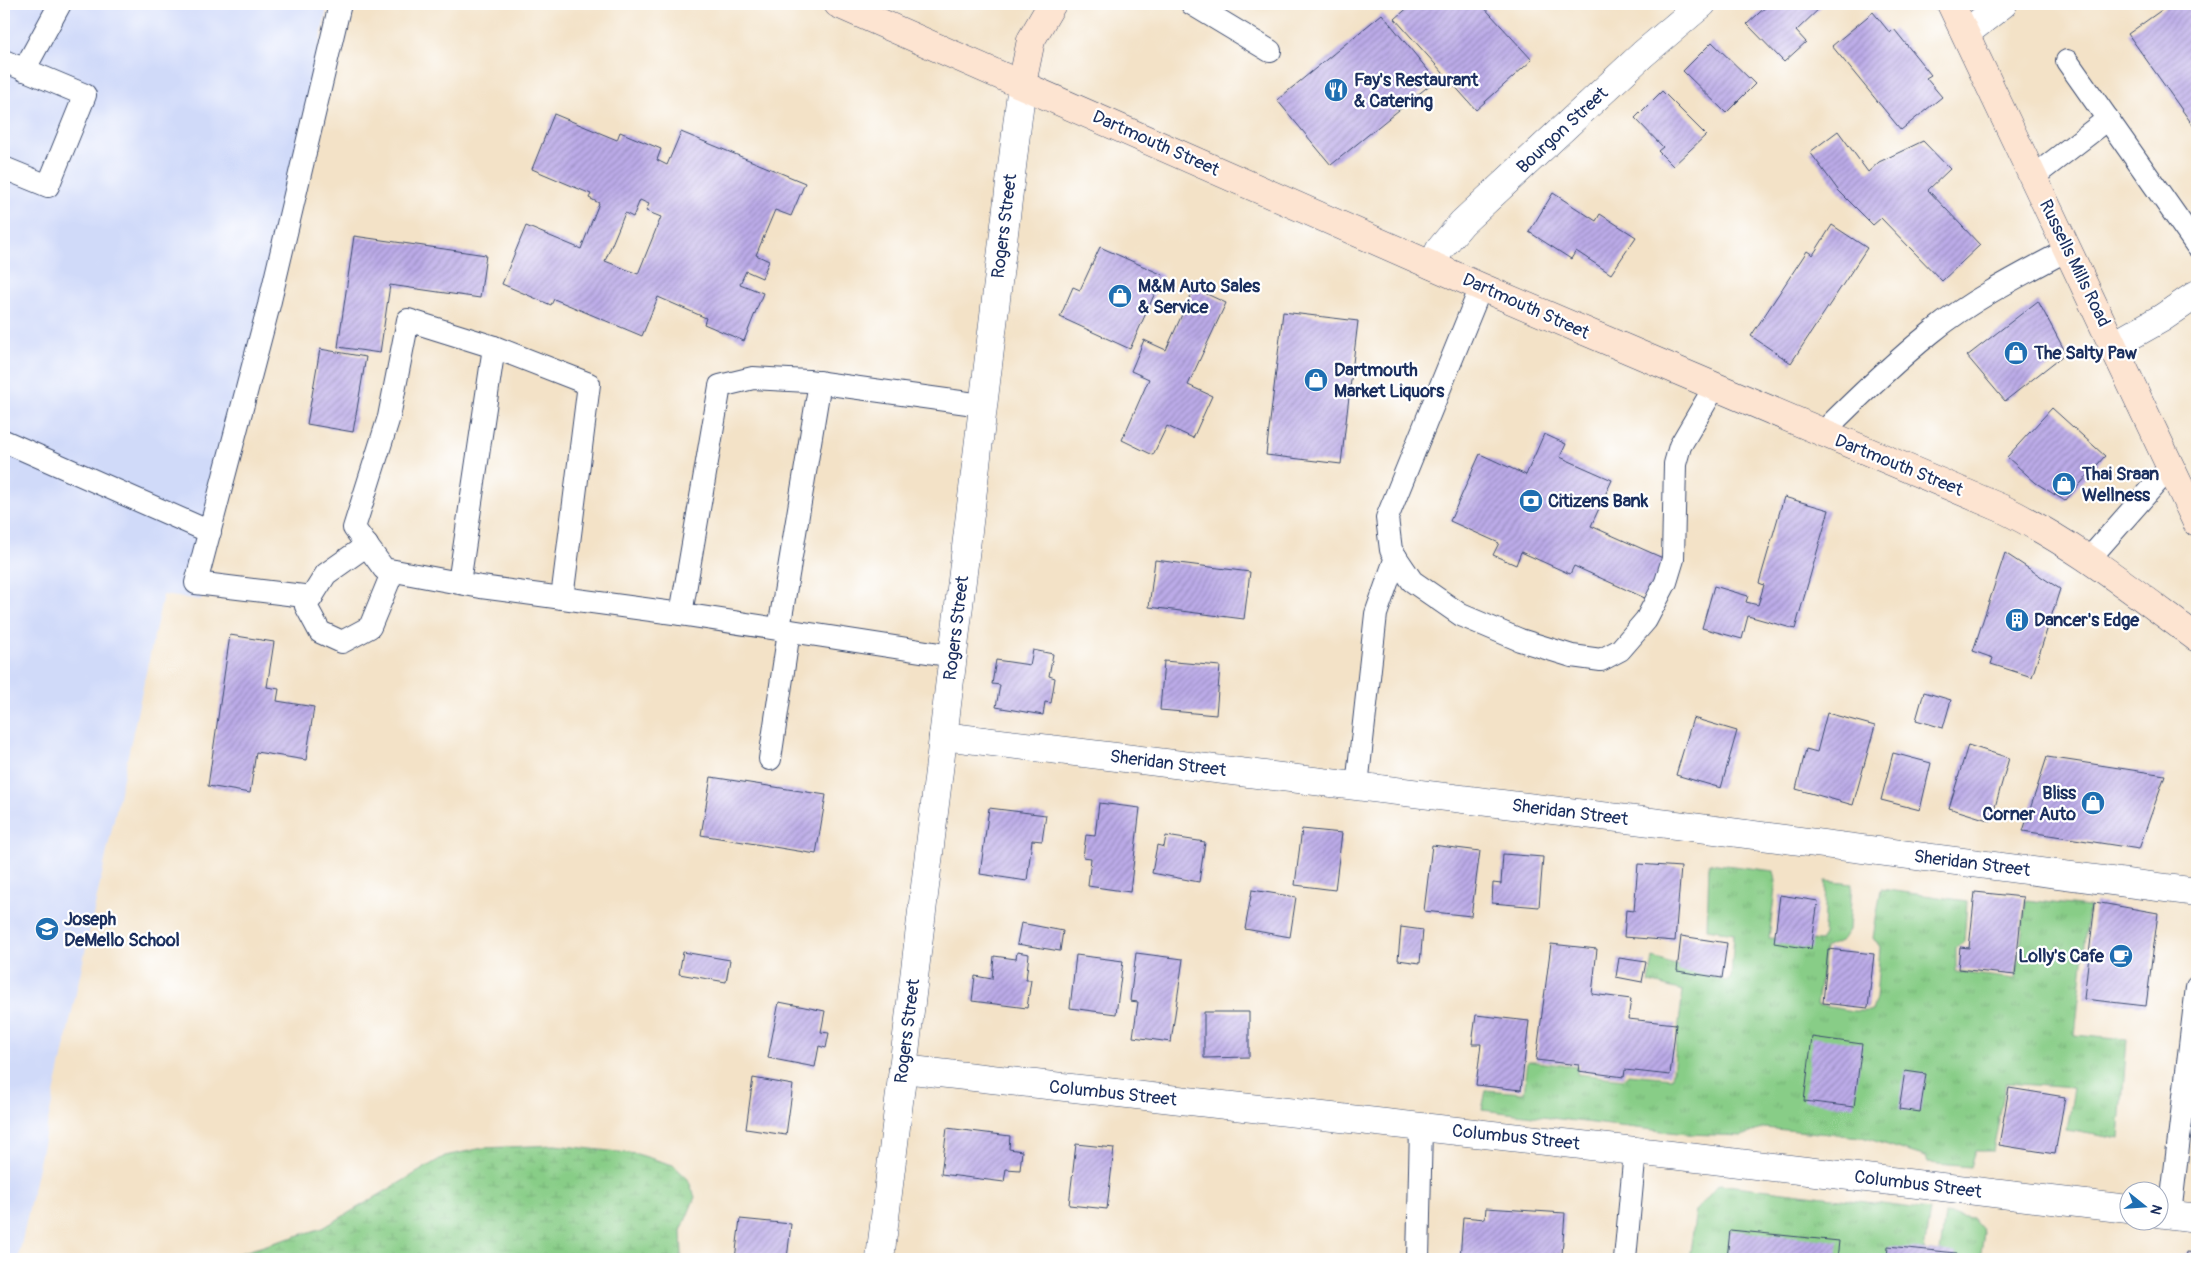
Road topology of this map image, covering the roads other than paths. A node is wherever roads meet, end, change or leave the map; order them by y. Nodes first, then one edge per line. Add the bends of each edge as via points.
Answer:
1 (60, 4) edge
2 (340, 4) edge
3 (838, 4) edge
4 (1052, 4) edge
5 (1192, 4) edge
6 (1702, 4) edge
7 (1951, 4) edge
8 (2004, 4) edge
9 (1966, 34) junction
10 (1270, 51) dead end
11 (2067, 61) dead end
12 (14, 65) edge
13 (1022, 84) junction
14 (2108, 119) junction
15 (4, 168) edge
16 (2033, 177) junction
17 (2197, 246) edge
18 (2068, 249) junction
19 (1432, 265) junction
20 (1481, 287) junction
21 (2197, 294) edge
22 (2114, 345) junction
23 (494, 347) junction
24 (820, 382) junction
25 (1714, 388) junction
26 (982, 405) junction
27 (1822, 433) junction
28 (4, 441) edge
29 (2171, 466) junction
30 (2197, 523) edge
31 (210, 532) junction
32 (367, 545) junction
33 (1396, 557) junction
34 (2088, 560) junction
35 (393, 571) junction
36 (459, 583) junction
37 (312, 597) junction
38 (562, 598) junction
39 (681, 614) junction
40 (784, 630) junction
41 (2197, 638) edge
42 (953, 656) junction
43 (943, 736) junction
44 (770, 759) dead end
45 (1357, 786) junction
46 (2197, 892) edge
47 (2197, 988) edge
48 (903, 1069) junction
49 (1421, 1127) junction
50 (1634, 1151) junction
51 (2168, 1187) edge
52 (2118, 1208) edge
53 (2168, 1214) edge
54 (2197, 1218) edge
55 (880, 1259) edge
56 (1418, 1259) edge
57 (1625, 1259) edge

1 - 12 lane
2 - 31 lane via 269,306
3 - 13 main road, Dartmouth Street
4 - 13 main road, Rogers Street via 1031,40
5 - 10 lane
6 - 19 street, Bourgon Street via 1643,54 1462,223 1440,249
7 - 9 main road, Russells Mills Road
8 - 9 street
9 - 16 main road, Russells Mills Road
11 - 14 lane
12 - 15 lane via 85,95 48,186
13 - 19 main road, Dartmouth Street
13 - 26 street, Rogers Street
14 - 16 lane
14 - 17 lane
16 - 18 main road, Russells Mills Road
18 - 22 main road, Russells Mills Road
18 - 27 lane via 2004,284 1933,331 1853,401
19 - 20 main road, Dartmouth Street
20 - 25 main road, Dartmouth Street
20 - 33 lane via 1387,518 1391,550
21 - 22 street
22 - 29 main road, Russells Mills Road
23 - 32 lane via 408,320 389,417 354,528
23 - 36 lane
23 - 38 lane via 589,384
24 - 26 lane
24 - 39 lane via 753,378 720,386
24 - 40 lane
25 - 27 main road, Dartmouth Street
25 - 33 lane via 1680,446 1675,464 1673,559 1666,582 1646,620 1620,650 1600,660 1572,656 1520,640 1461,615 1412,581
26 - 42 street, Rogers Street
27 - 34 main road, Dartmouth Street via 2009,512 2048,532
28 - 31 lane
29 - 30 main road, Russells Mills Road
29 - 34 lane
31 - 37 lane via 196,583
32 - 35 lane via 384,569
32 - 37 lane via 326,574
33 - 45 lane via 1376,614
34 - 41 main road, Dartmouth Street
35 - 36 lane
35 - 37 lane via 370,627 342,642 320,632 306,606
36 - 38 lane
38 - 39 lane
39 - 40 lane
40 - 42 lane
40 - 44 lane
42 - 43 street, Rogers Street
43 - 45 street, Sheridan Street
43 - 48 street, Rogers Street
45 - 46 street, Sheridan Street
47 - 51 lane
48 - 49 street, Columbus Street
48 - 55 street, Rogers Street
49 - 50 street, Columbus Street
49 - 56 lane
50 - 52 street, Columbus Street
50 - 57 lane
53 - 54 street

